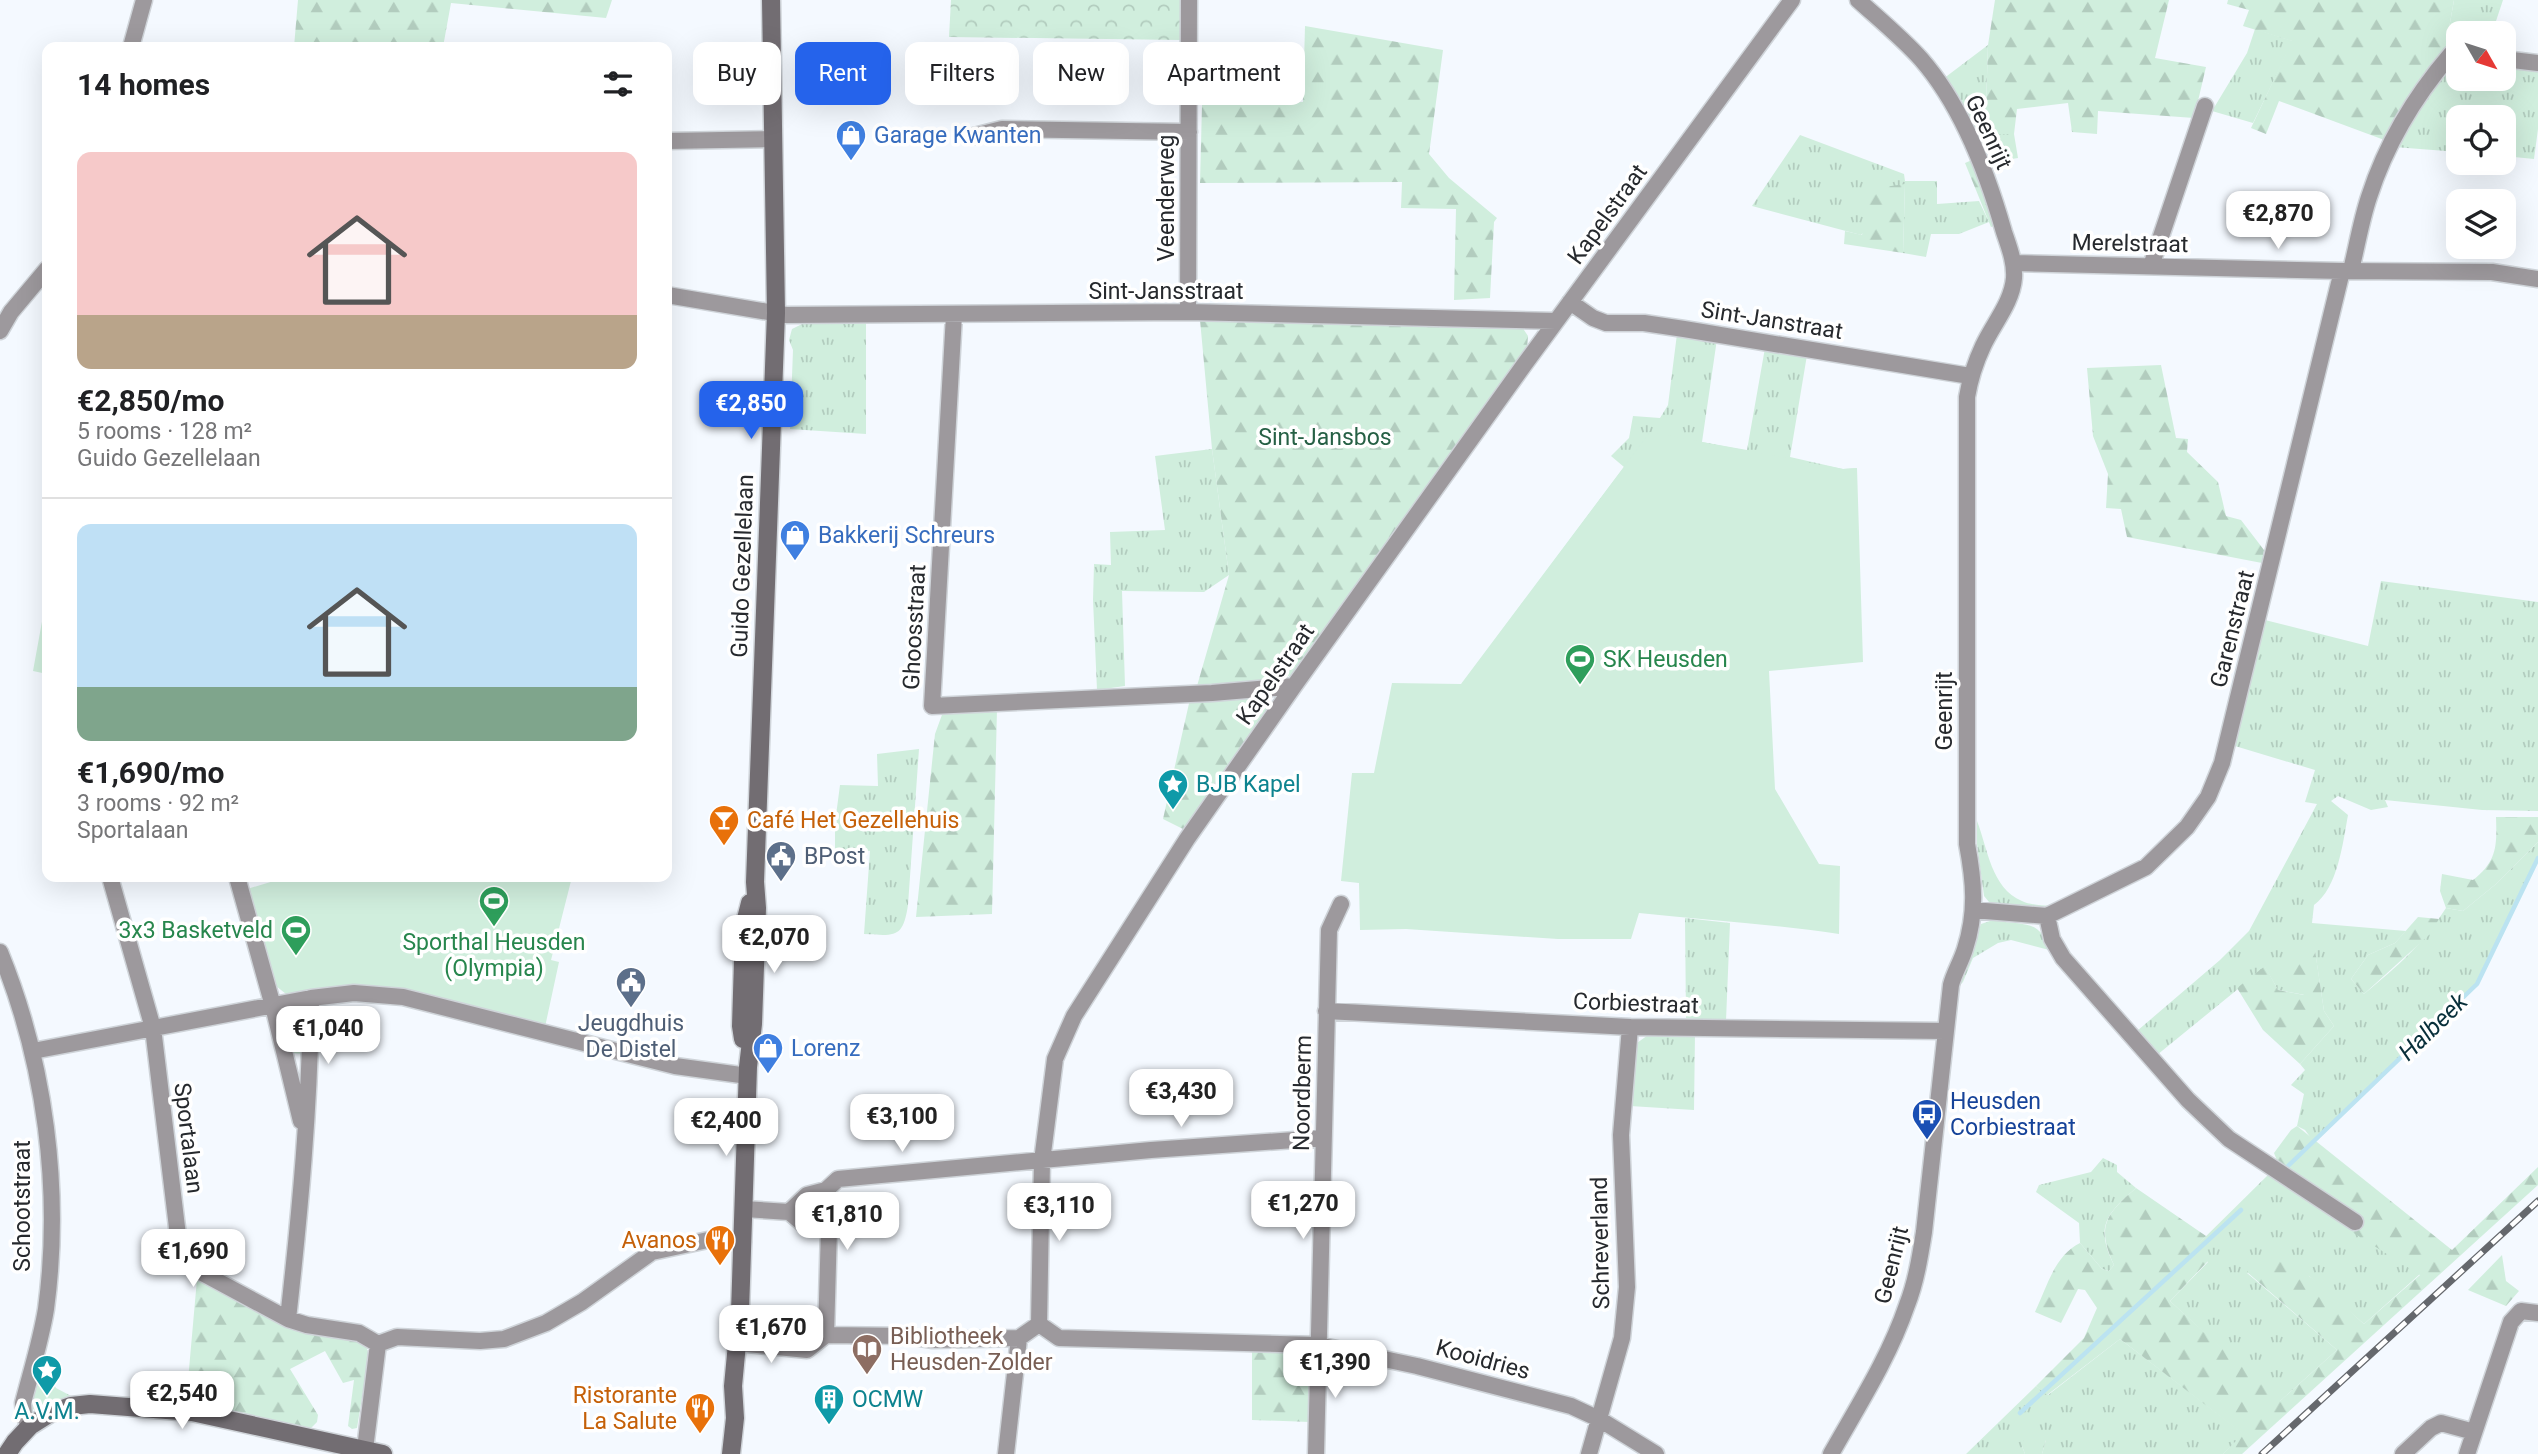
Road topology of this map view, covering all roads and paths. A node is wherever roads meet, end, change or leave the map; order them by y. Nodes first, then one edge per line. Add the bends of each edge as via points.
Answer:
1 (144, 0) edge
2 (771, 0) edge
3 (1189, 0) edge
4 (1792, 0) edge
5 (1858, 0) edge
6 (132, 42) edge
7 (2446, 60) edge
8 (2516, 60) edge
9 (2538, 63) edge
10 (2205, 106) dead end
11 (1189, 132) junction
12 (974, 136) dead end
13 (773, 139) junction
14 (672, 141) edge
15 (2014, 263) junction
16 (2151, 266) junction
17 (2347, 270) junction
18 (42, 275) edge
19 (2538, 279) edge
20 (672, 296) edge
21 (1570, 302) junction
22 (1188, 312) junction
23 (776, 313) junction
24 (954, 315) junction
25 (1556, 321) junction
26 (0, 329) edge
27 (1970, 376) junction
28 (1294, 686) junction
29 (111, 882) edge
30 (238, 882) edge
31 (1341, 904) dead end
32 (1973, 910) junction
33 (2047, 916) junction
34 (0, 952) edge
35 (311, 998) junction
36 (273, 1006) junction
37 (1326, 1011) junction
38 (1630, 1027) junction
39 (153, 1028) junction
40 (1945, 1031) junction
41 (33, 1051) junction
42 (748, 1071) junction
43 (304, 1134) junction
44 (1323, 1138) junction
45 (1042, 1161) junction
46 (744, 1209) junction
47 (789, 1212) junction
48 (2355, 1223) dead end
49 (743, 1242) junction
50 (2538, 1313) edge
51 (288, 1319) junction
52 (1039, 1324) junction
53 (826, 1335) junction
54 (1019, 1338) junction
55 (738, 1343) junction
56 (378, 1344) junction
57 (1318, 1345) junction
58 (733, 1386) junction
59 (1599, 1419) junction
60 (30, 1426) junction
61 (2474, 1432) junction
62 (330, 1449) edge
63 (365, 1449) junction
64 (1834, 1453) edge
65 (7, 1454) edge
66 (383, 1454) edge
67 (719, 1454) edge
68 (731, 1454) edge
69 (1006, 1454) edge
70 (1316, 1454) edge
71 (1589, 1454) edge
72 (1656, 1454) edge
73 (2403, 1454) edge
74 (2467, 1454) edge

1 - 6 street
2 - 13 main road, Guido Gezellelaan
3 - 11 street, Veenderweg
4 - 21 street, Kapelstraat
5 - 15 street, Geenrijt via 1921,59 1950,99 1974,148
7 - 17 street, Garenstraat via 2388,146
8 - 9 street
10 - 16 street
11 - 12 street via 1002,129
11 - 22 street, Veenderweg
13 - 14 street
13 - 23 main road, Guido Gezellelaan
15 - 16 street, Merelstraat
15 - 27 street, Geenrijt via 2008,300
16 - 17 street, Merelstraat
17 - 19 street, Merelstraat via 2492,272
17 - 33 street, Garenstraat via 2222,763 2208,797 2187,827 2146,867
18 - 26 street
20 - 23 street, Sint-Jansstraat
21 - 25 street, Kapelstraat
21 - 27 street, Sint-Janstraat via 1606,323 1644,323
22 - 24 street, Sint-Jansstraat
22 - 25 street, Sint-Jansstraat
23 - 24 street, Sint-Jansstraat
23 - 42 main road, Guido Gezellelaan
24 - 28 street, Ghoosstraat via 932,706
25 - 28 street, Kapelstraat
27 - 32 street, Geenrijt via 1967,844 1974,882
28 - 45 street, Kapelstraat via 1187,839 1073,1016 1055,1059
29 - 39 street, Sportalaan
30 - 36 street
31 - 37 street, Noordberm via 1329,930
32 - 33 street
32 - 40 street, Geenrijt via 1965,951 1951,985
33 - 48 street via 2052,939 2063,958 2188,1100 2229,1139
34 - 41 street, Schootstraat
35 - 36 street
35 - 42 street via 354,993 403,998 676,1066
35 - 43 street
36 - 39 street
36 - 43 street
37 - 38 street, Corbiestraat
37 - 44 street, Noordberm
38 - 40 street, Corbiestraat
38 - 59 street, Schreverland via 1621,1135 1627,1287 1622,1338
39 - 41 street
39 - 51 street, Sportalaan via 184,1256 193,1268
40 - 64 street, Geenrijt via 1919,1262 1907,1306 1886,1354
41 - 60 street, Schootstraat via 46,1127 51,1219 46,1309 23,1402
42 - 46 main road, Guido Gezellelaan
43 - 51 street
44 - 45 street
44 - 57 street, Noordberm
45 - 47 street via 838,1179 826,1190 807,1195
45 - 52 street, Kapelstraat
46 - 47 street
46 - 49 main road, Guido Gezellelaan
47 - 53 street via 808,1228 829,1229
49 - 55 main road, Guido Gezellelaan
49 - 56 street via 708,1240 652,1252 546,1323 504,1339 397,1337
50 - 61 street via 2521,1311 2511,1322
51 - 56 street, Sportalaan via 359,1333
52 - 54 street
52 - 57 street, Kooidries via 1059,1338
53 - 54 street
53 - 55 street via 807,1350
54 - 69 street
55 - 58 main road, Guido Gezellelaan
56 - 63 street
57 - 59 street, Kooidries via 1558,1402
57 - 70 street, Noordberm
58 - 67 main road via 723,1416
58 - 68 main road
59 - 71 street, Schreverland
59 - 72 street, Kooidries
60 - 62 main road via 71,1406 110,1405 192,1412
60 - 65 main road
61 - 73 street via 2441,1423
61 - 74 street
62 - 63 main road
63 - 66 main road

